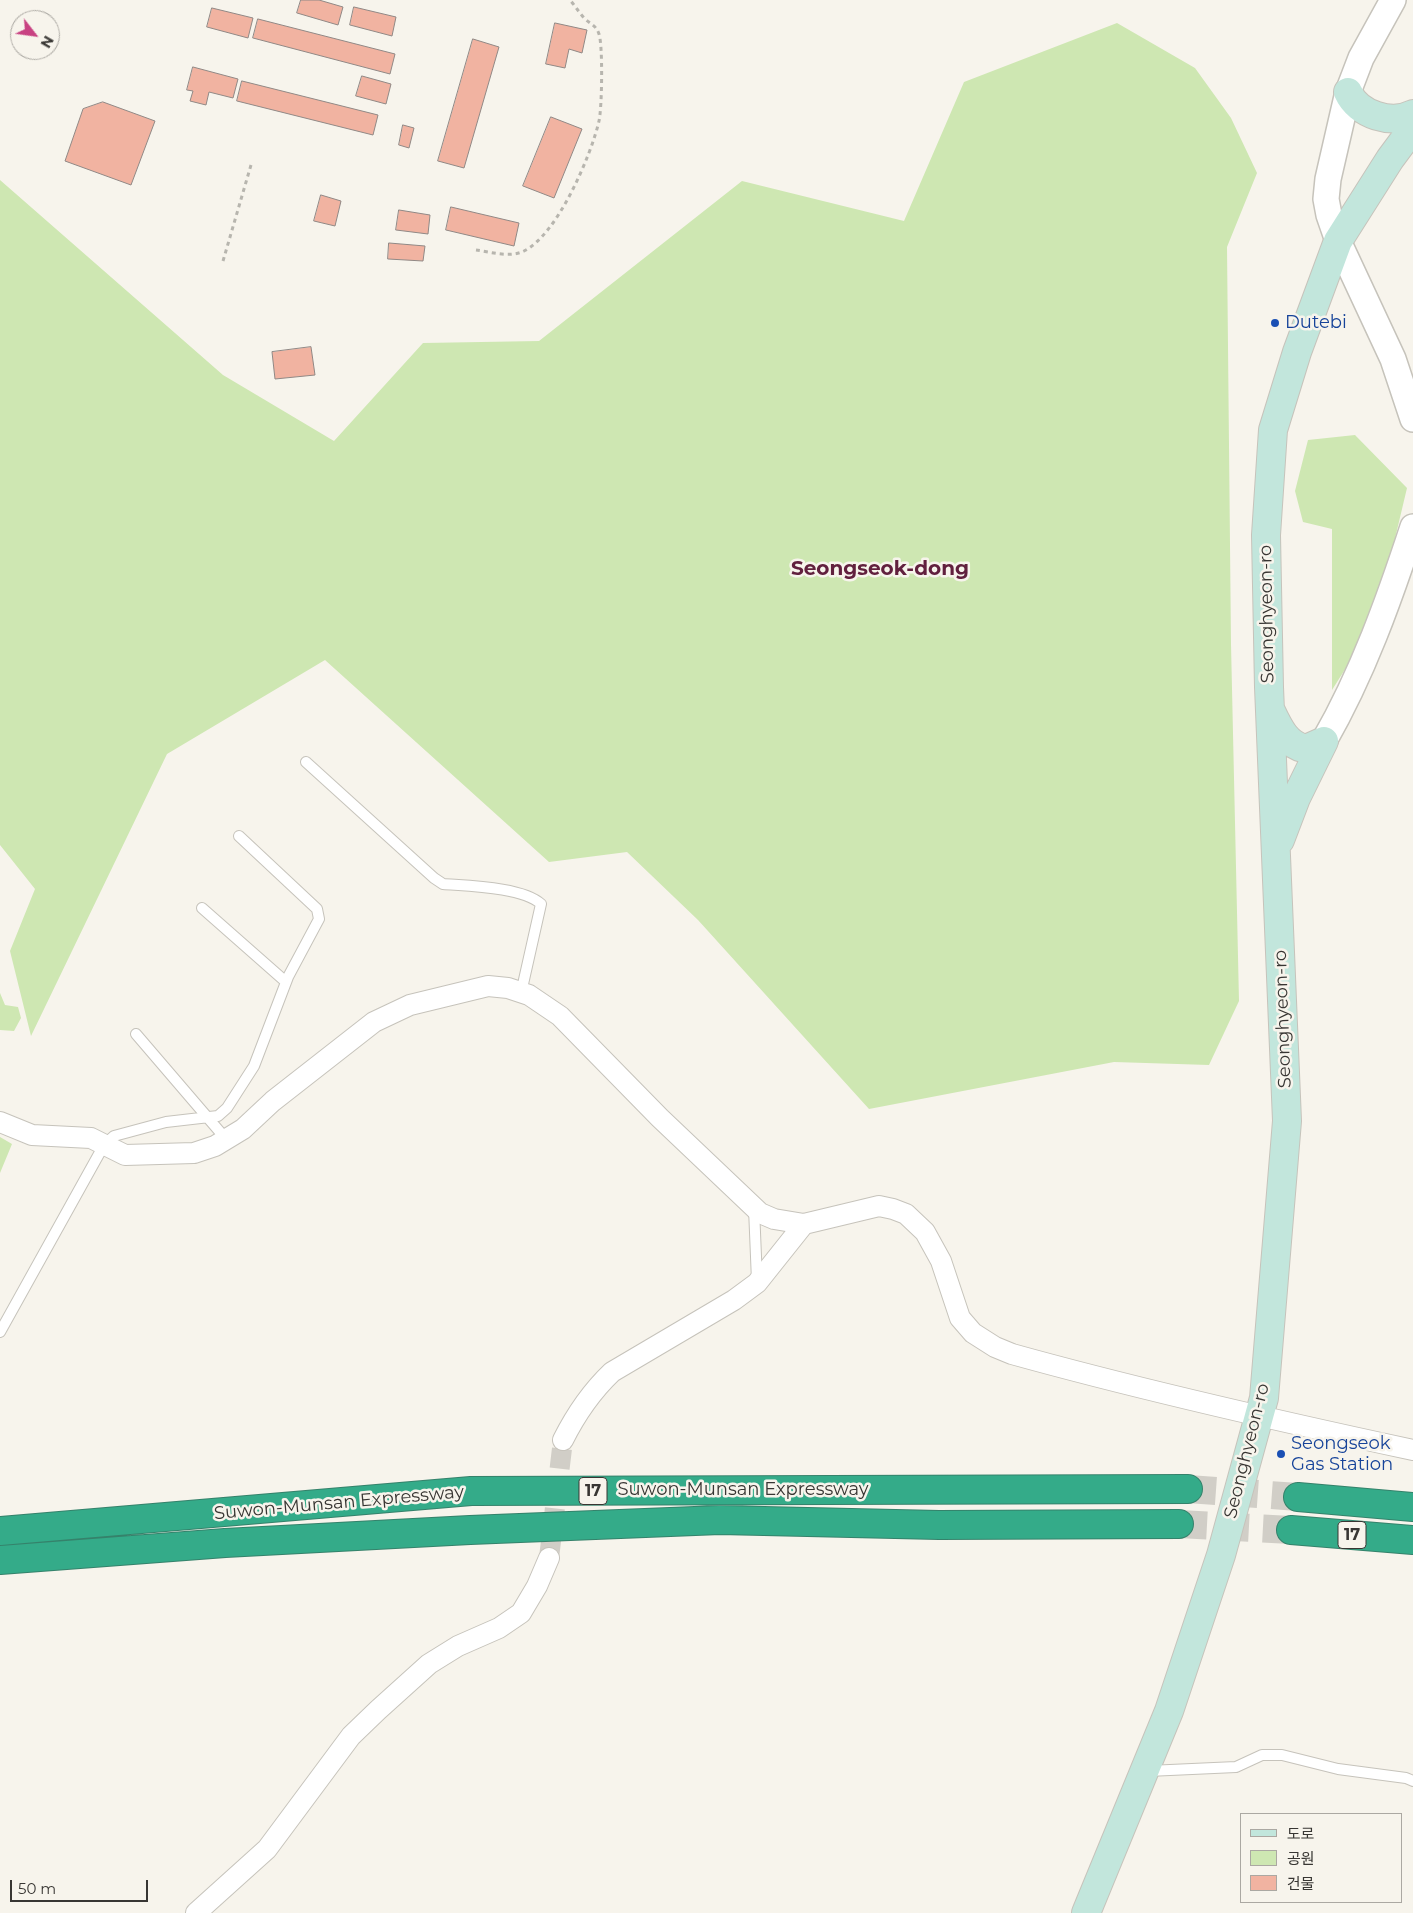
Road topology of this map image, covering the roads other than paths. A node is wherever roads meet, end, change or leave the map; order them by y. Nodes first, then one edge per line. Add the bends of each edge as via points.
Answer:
1 (1393, 0) edge
2 (1348, 92) junction
3 (1413, 114) edge
4 (1413, 128) edge
5 (1338, 241) junction
6 (1413, 419) edge
7 (1413, 526) edge
8 (1270, 708) junction
9 (1324, 741) junction
10 (306, 762) dead end
11 (239, 836) dead end
12 (1276, 851) junction
13 (202, 908) dead end
14 (286, 982) junction
15 (521, 993) junction
16 (136, 1034) dead end
17 (207, 1117) junction
18 (0, 1122) edge
19 (226, 1139) junction
20 (104, 1145) junction
21 (754, 1207) junction
22 (804, 1224) junction
23 (757, 1283) junction
24 (0, 1332) edge
25 (1258, 1417) junction
26 (563, 1440) tunnel mouth
27 (1413, 1450) edge
28 (1188, 1489) tunnel mouth
29 (1298, 1497) tunnel mouth
30 (1413, 1507) edge
31 (1179, 1524) tunnel mouth
32 (1291, 1530) tunnel mouth
33 (0, 1531) edge
34 (1413, 1540) edge
35 (549, 1558) tunnel mouth
36 (0, 1560) edge
37 (1144, 1772) junction
38 (1413, 1781) edge
39 (196, 1913) edge
40 (1086, 1913) edge

1 - 2 street
2 - 3 main road via 1355,104 1378,116 1397,120
2 - 5 street via 1326,199
4 - 5 main road, Seonghyeon-ro
5 - 6 street via 1392,359
5 - 8 main road, Seonghyeon-ro via 1297,352 1273,430 1266,535
7 - 9 street via 1391,595 1369,649
8 - 9 main road via 1280,728 1295,745 1306,749
8 - 12 main road, Seonghyeon-ro
9 - 12 main road via 1296,798
10 - 15 lane via 443,884 518,892 535,898 541,904
11 - 14 lane via 317,909 319,919
12 - 25 main road, Seonghyeon-ro via 1287,1121 1264,1398
13 - 14 lane
14 - 17 lane via 246,1080 227,1108 218,1116
15 - 19 street via 488,986 410,1005 374,1022 273,1101 243,1129
15 - 21 street via 560,1016 660,1118
16 - 17 lane
17 - 19 lane
17 - 20 lane via 166,1122 114,1136
18 - 20 street via 32,1135 91,1138
19 - 20 street via 194,1153 125,1154
20 - 24 lane
21 - 22 street via 774,1219
21 - 23 lane
22 - 23 street
22 - 25 street via 880,1206 899,1211 925,1232 941,1262 960,1318 974,1333 995,1347 1123,1385
23 - 26 street via 612,1372 595,1387
25 - 27 street
25 - 37 main road, Seonghyeon-ro via 1221,1555 1169,1711
28 - 33 highway, Suwon-Munsan Expressway / 17 via 471,1491
29 - 30 highway, 17
31 - 36 highway, Suwon-Munsan Expressway / 17 via 939,1525 720,1520 244,1542
32 - 34 highway, 17
35 - 39 street via 521,1612 499,1628 458,1646 429,1664 378,1710 351,1736 267,1850
37 - 38 lane via 1236,1767 1262,1755 1282,1755 1338,1769
37 - 40 main road, Seonghyeon-ro

